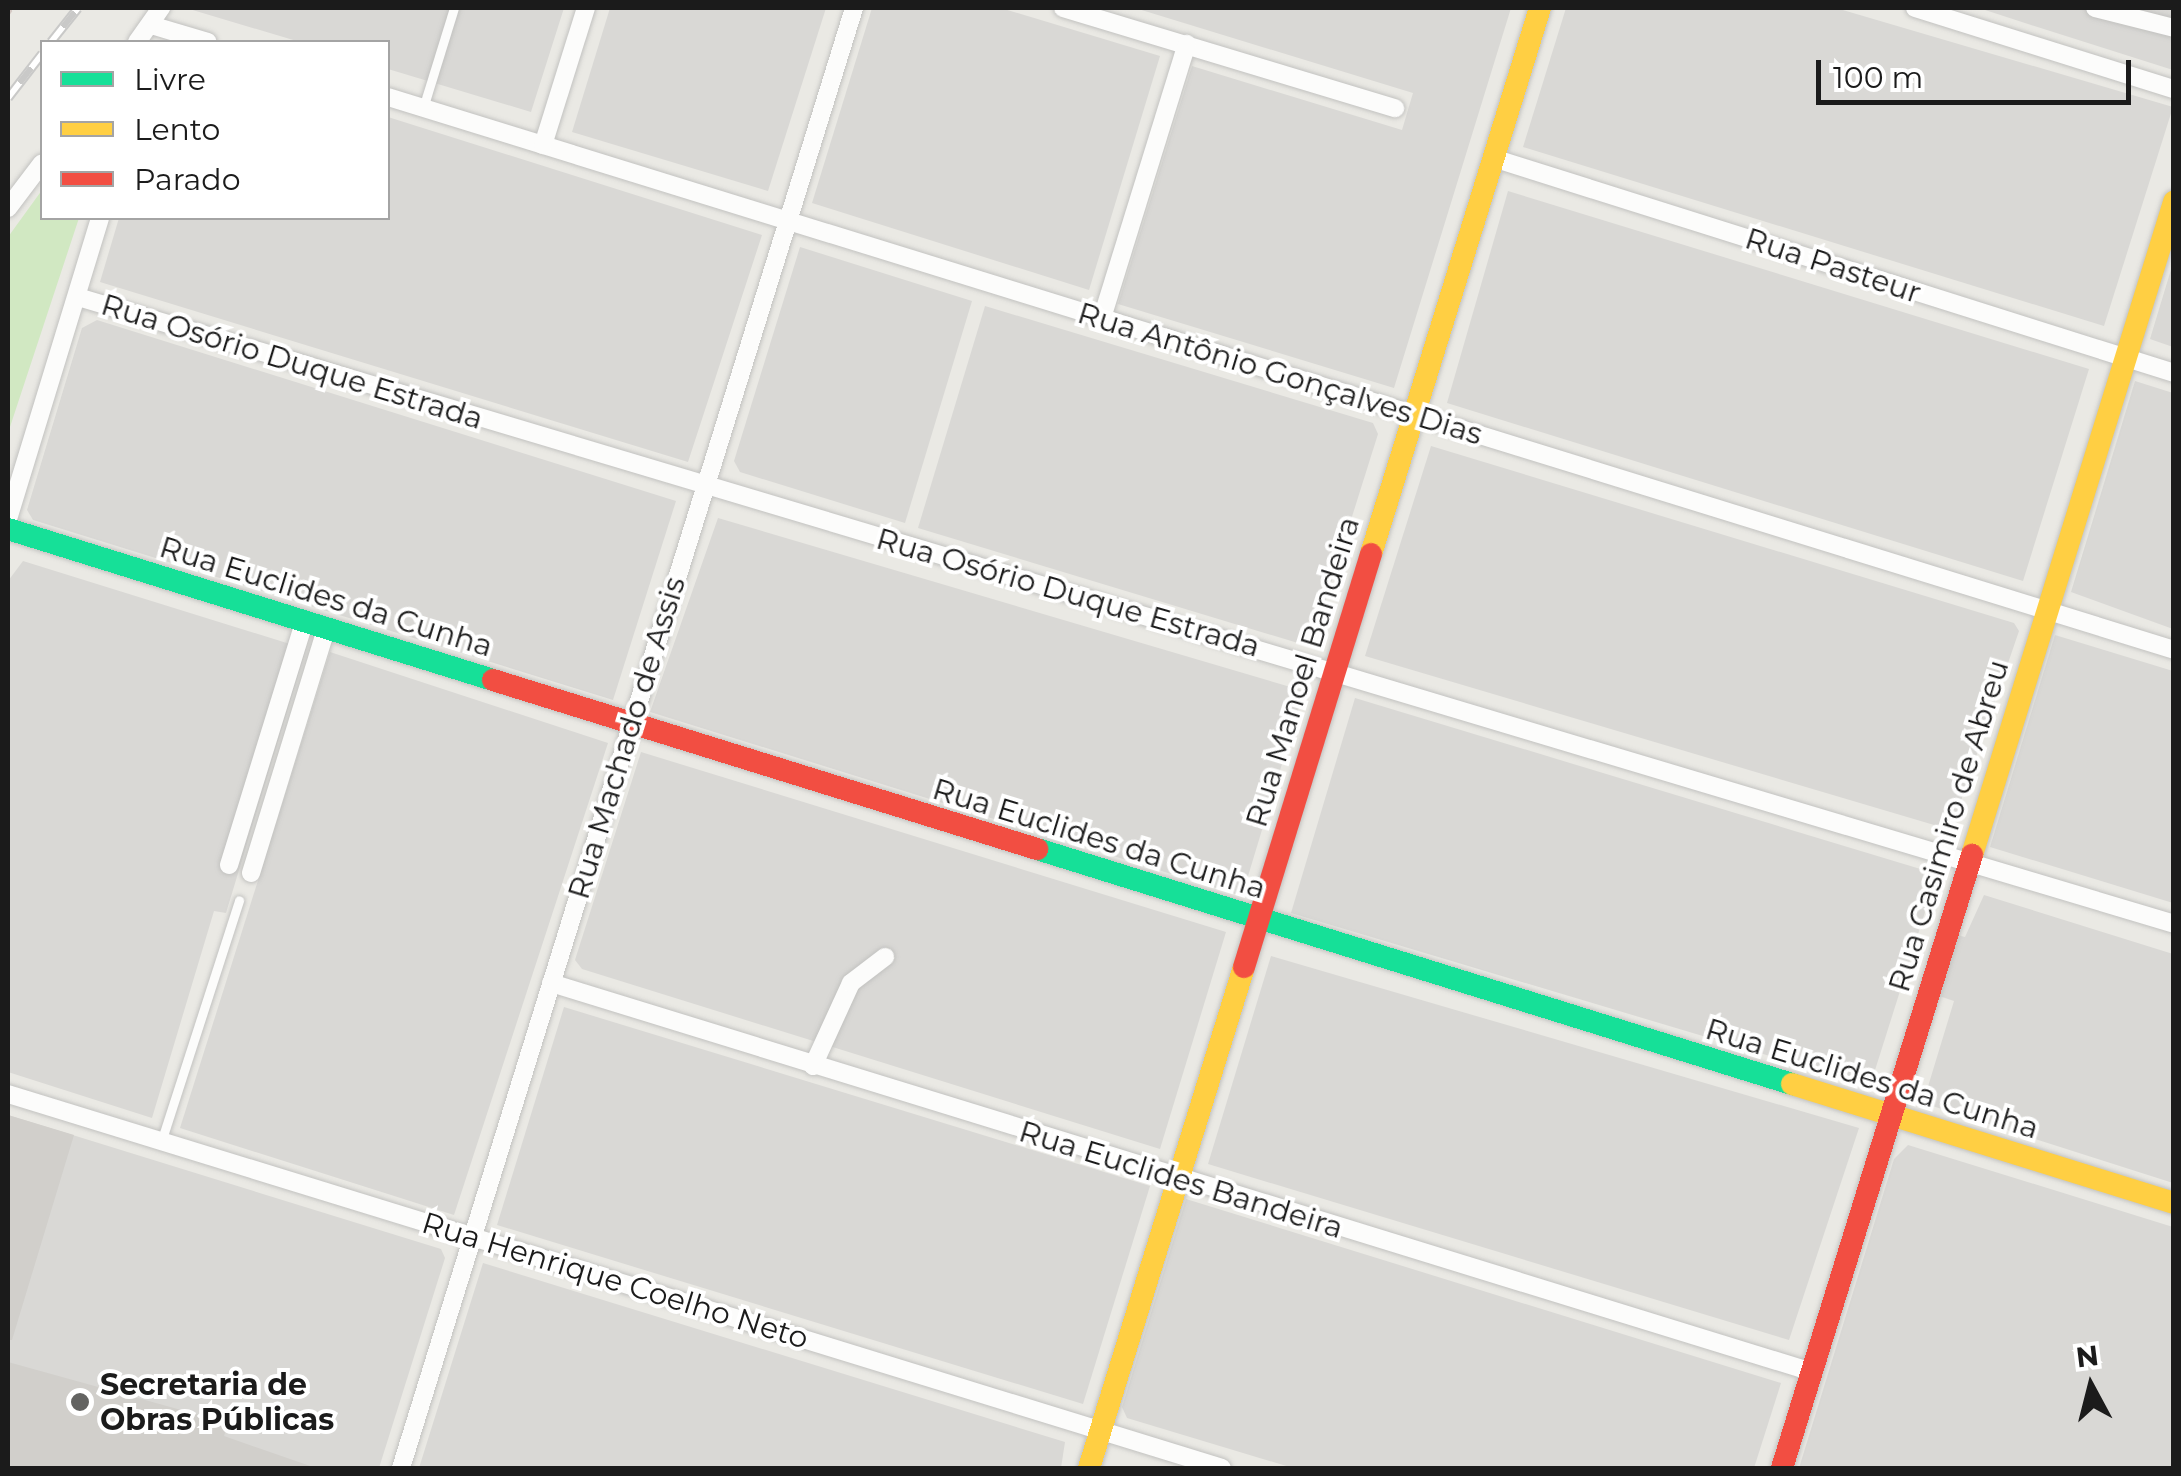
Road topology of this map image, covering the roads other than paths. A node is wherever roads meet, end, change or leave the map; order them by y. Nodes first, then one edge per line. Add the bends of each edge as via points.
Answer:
1 (162, 8) edge
2 (454, 8) edge
3 (586, 8) edge
4 (854, 8) edge
5 (1063, 8) edge
6 (1540, 8) edge
7 (1915, 8) edge
8 (2096, 8) edge
9 (2174, 28) edge
10 (144, 36) edge
11 (187, 40) edge
12 (1187, 44) junction
13 (2174, 89) edge
14 (390, 98) edge
15 (423, 108) junction
16 (1395, 108) dead end
17 (543, 144) junction
18 (1493, 158) junction
19 (40, 166) edge
20 (2174, 202) edge
21 (8, 208) edge
22 (99, 220) edge
23 (788, 220) junction
24 (78, 297) junction
25 (1102, 318) junction
26 (2125, 358) junction
27 (2174, 373) edge
28 (1414, 415) junction
29 (705, 486) junction
30 (8, 519) edge
31 (8, 529) edge
32 (2046, 611) junction
33 (315, 625) junction
34 (2174, 650) edge
35 (1334, 670) junction
36 (632, 724) junction
37 (1968, 863) junction
38 (230, 864) dead end
39 (252, 873) dead end
40 (239, 900) dead end
41 (1260, 921) junction
42 (2174, 924) edge
43 (885, 957) dead end
44 (551, 983) junction
45 (813, 1066) junction
46 (8, 1094) edge
47 (1891, 1116) junction
48 (161, 1142) junction
49 (1178, 1180) junction
50 (2174, 1203) edge
51 (472, 1238) junction
52 (1812, 1372) junction
53 (1101, 1428) junction
54 (401, 1468) edge
55 (1089, 1468) edge
56 (1222, 1468) edge
57 (1782, 1468) edge

1 - 10 street
2 - 15 lane
3 - 17 street
4 - 23 street, Rua Machado de Assis
5 - 12 street
6 - 18 street, Rua Manoel Bandeira
7 - 13 street
8 - 9 street
10 - 11 street
12 - 16 street
12 - 25 street
14 - 15 street, Rua Antônio Gonçalves Dias
15 - 17 street, Rua Antônio Gonçalves Dias
17 - 23 street, Rua Antônio Gonçalves Dias
18 - 26 street, Rua Pasteur
18 - 28 street, Rua Manoel Bandeira
19 - 21 street
20 - 26 street, Rua Casimiro de Abreu
22 - 24 street
23 - 25 street, Rua Antônio Gonçalves Dias
23 - 29 street, Rua Machado de Assis
24 - 29 street, Rua Osório Duque Estrada
24 - 30 street
25 - 28 street, Rua Antônio Gonçalves Dias
26 - 27 street, Rua Pasteur
26 - 32 street, Rua Casimiro de Abreu
28 - 32 street, Rua Antônio Gonçalves Dias
28 - 35 street, Rua Manoel Bandeira
29 - 35 street, Rua Osório Duque Estrada
29 - 36 street, Rua Machado de Assis
31 - 33 street, Rua Euclides da Cunha
32 - 34 street, Rua Antônio Gonçalves Dias
32 - 37 street, Rua Casimiro de Abreu
33 - 36 street, Rua Euclides da Cunha
33 - 38 street
33 - 39 street
35 - 37 street, Rua Osório Duque Estrada
35 - 41 street, Rua Manoel Bandeira
36 - 41 street, Rua Euclides da Cunha
36 - 44 street, Rua Machado de Assis
37 - 42 street, Rua Osório Duque Estrada
37 - 47 street, Rua Casimiro de Abreu
40 - 48 lane
41 - 47 street, Rua Euclides da Cunha
41 - 49 street, Rua Manoel Bandeira
43 - 45 street via 850,983
44 - 45 street, Rua Euclides Bandeira
44 - 51 street, Rua Machado de Assis
45 - 49 street, Rua Euclides Bandeira
46 - 48 street, Rua Henrique Coelho Neto
47 - 50 street, Rua Euclides da Cunha
47 - 52 street, Rua Casimiro de Abreu
48 - 51 street, Rua Henrique Coelho Neto
49 - 52 street, Rua Euclides Bandeira
49 - 53 street, Rua Manoel Bandeira
51 - 53 street, Rua Henrique Coelho Neto
51 - 54 street, Rua Machado de Assis
52 - 57 street, Rua Casimiro de Abreu
53 - 55 street, Rua Manoel Bandeira
53 - 56 street, Rua Henrique Coelho Neto

